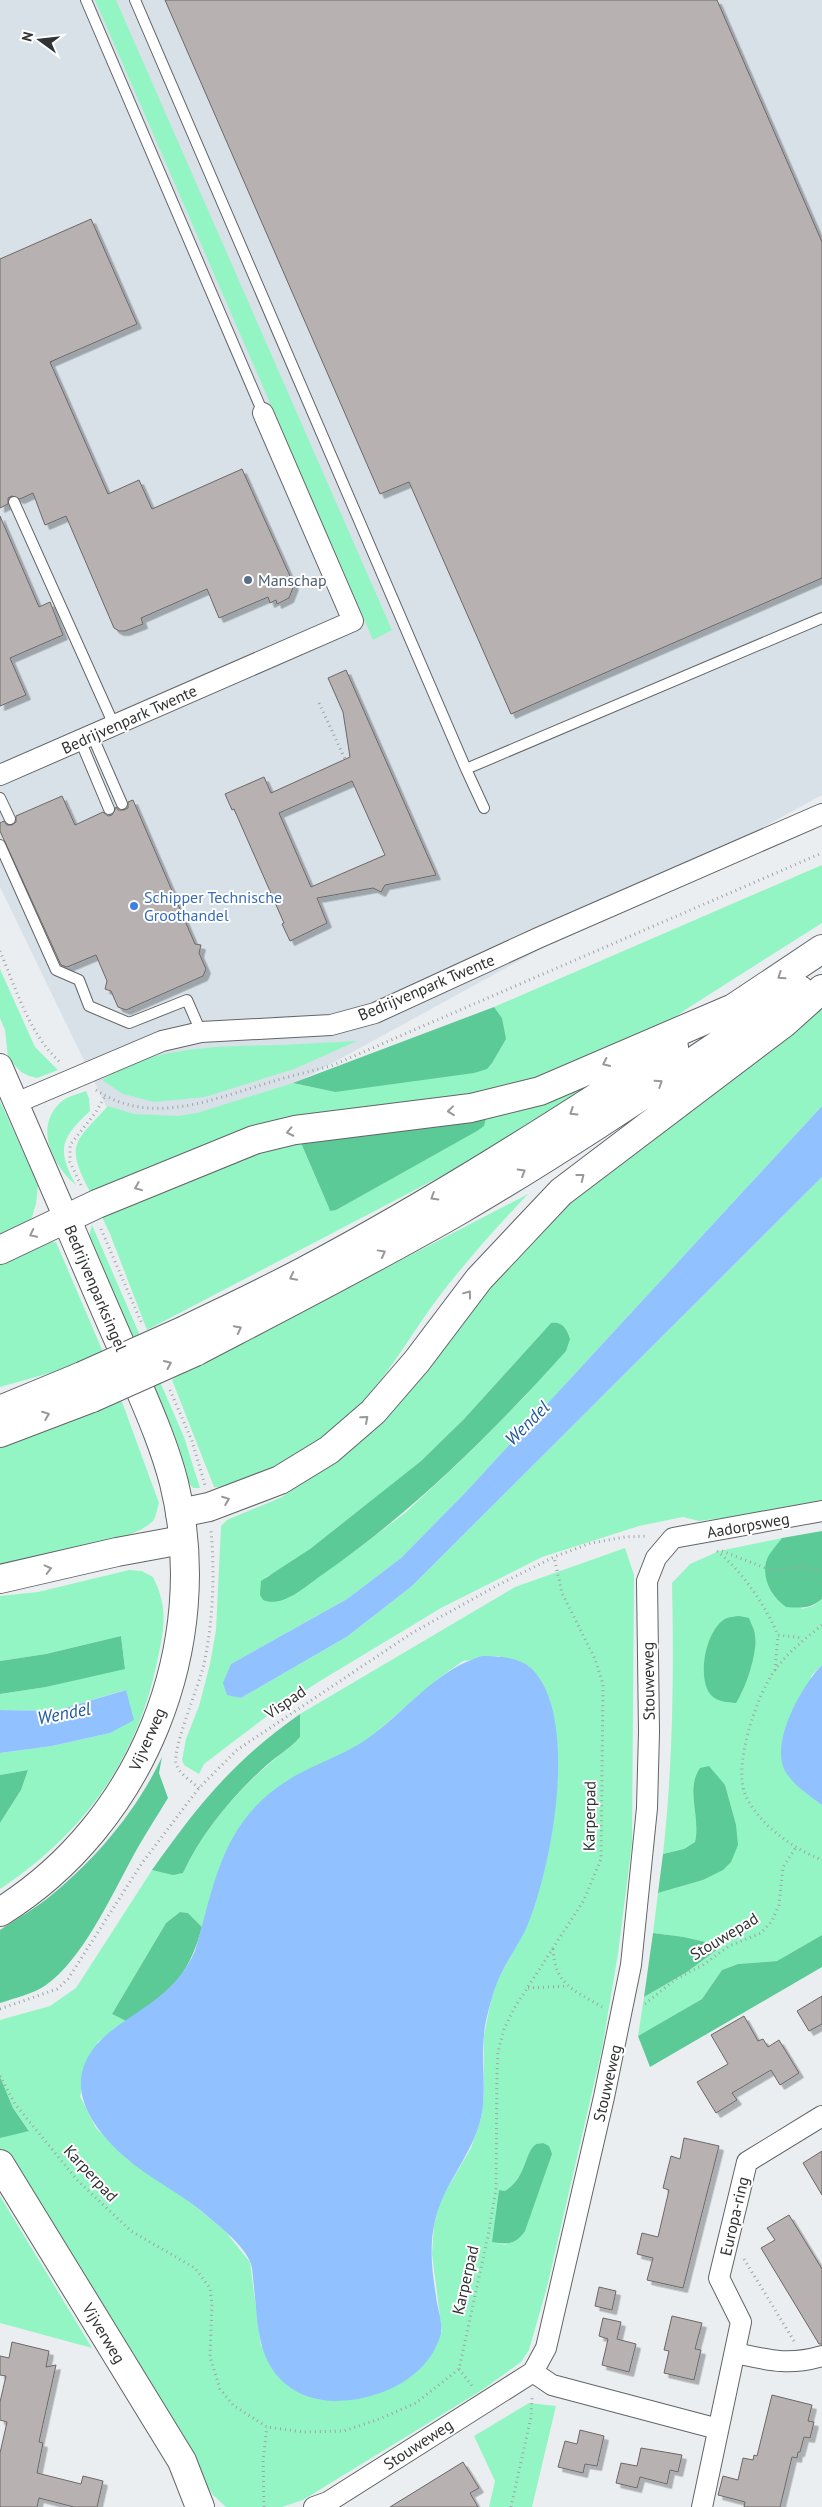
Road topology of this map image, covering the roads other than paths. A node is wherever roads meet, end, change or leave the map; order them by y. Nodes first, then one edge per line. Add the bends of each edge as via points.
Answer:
1 (86, 0) edge
2 (135, 0) edge
3 (264, 413) joint
4 (14, 502) dead end
5 (822, 618) edge
6 (114, 725) junction
7 (86, 738) junction
8 (466, 769) junction
9 (0, 775) edge
10 (0, 798) edge
11 (122, 804) dead end
12 (484, 808) dead end
13 (109, 809) dead end
14 (822, 814) edge
15 (10, 819) dead end
16 (0, 845) edge
17 (822, 949) edge
18 (822, 975) edge
19 (822, 989) edge
20 (731, 1009) junction
21 (201, 1032) junction
22 (0, 1066) edge
23 (16, 1103) junction
24 (66, 1218) junction
25 (0, 1250) edge
26 (190, 1341) junction
27 (87, 1387) junction
28 (0, 1410) edge
29 (0, 1433) edge
30 (822, 1511) edge
31 (180, 1513) junction
32 (673, 1538) joint
33 (182, 1540) junction
34 (0, 1579) edge
35 (0, 1912) edge
36 (822, 2116) edge
37 (0, 2164) edge
38 (734, 2353) junction
39 (814, 2358) edge
40 (533, 2372) junction
41 (718, 2428) junction
42 (200, 2507) edge
43 (314, 2507) edge
44 (702, 2507) edge

1 - 3 lane
2 - 8 lane
3 - 6 street, Bedrijvenpark Twente via 353,621
4 - 6 lane
5 - 8 lane
6 - 7 street, Bedrijvenpark Twente
7 - 9 street, Bedrijvenpark Twente
7 - 11 lane
7 - 13 lane
8 - 12 lane
10 - 15 lane
14 - 21 street, Bedrijvenpark Twente via 375,1013 331,1025
16 - 21 lane via 56,970 79,980 89,1006 129,1024 187,1000
17 -> 20 main road
26 -> 18 main road via 334,1279 466,1206
31 -> 19 main road via 209,1507 280,1480 330,1450 373,1412 417,1361 479,1279 561,1192 784,1023
20 -> 24 main road via 540,1091 471,1108 294,1130 254,1140
20 -> 26 main road via 517,1148
21 - 23 street, Bedrijvenpark Twente via 162,1041
22 - 23 street, Bedrijvenparksingel
23 - 24 street, Bedrijvenparksingel
24 -> 25 main road
24 - 31 main road, Bedrijvenparksingel via 160,1438
26 - 27 main road, bridge
27 - 28 main road
29 -> 27 main road
30 - 32 street, Aadorpsweg
31 - 33 main road, Vijverweg
32 - 40 street, Stouweweg via 656,1558 648,1581 647,1808 632,1955 622,2017 546,2348
34 -> 33 main road
33 - 35 main road, Vijverweg via 180,1644 161,1710 136,1768 112,1806 80,1846 36,1887
36 - 38 street, Europa-ring via 747,2162 719,2278 741,2322
37 - 42 main road, Vijverweg via 182,2462
38 - 39 street via 779,2363
38 - 41 street, Europa-ring
40 - 41 street via 552,2385
40 - 43 street, Stouweweg via 328,2502
41 - 44 street, Europa-ring

